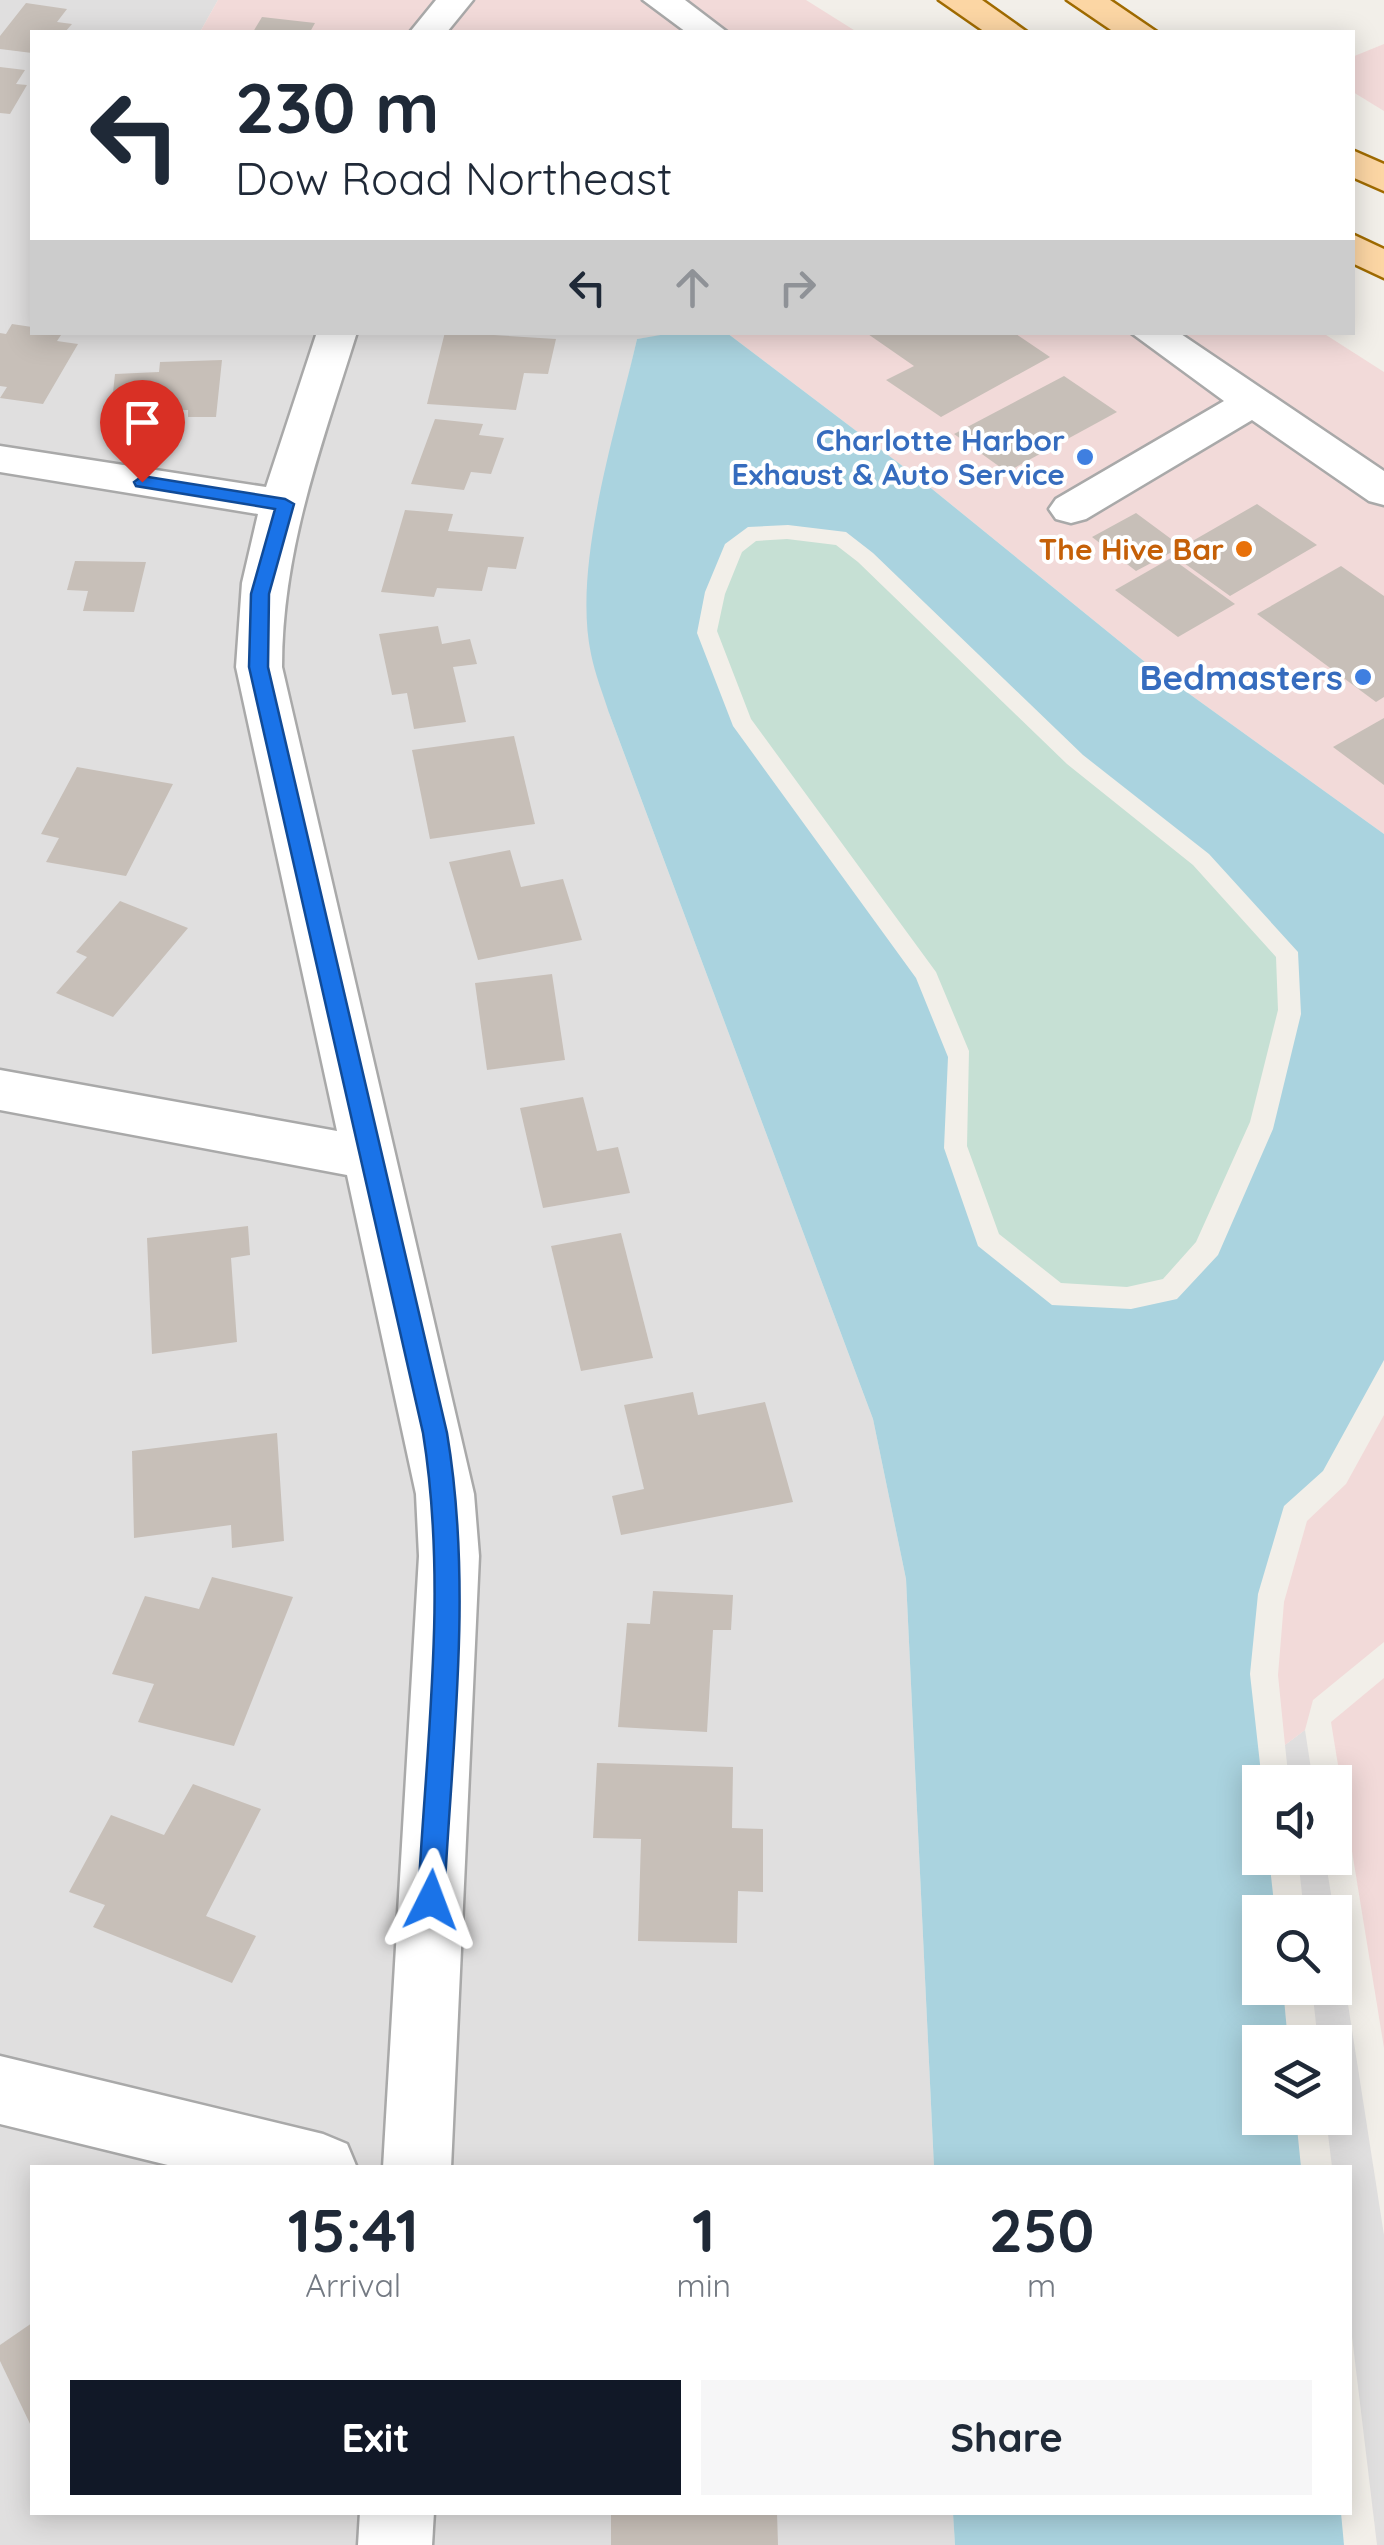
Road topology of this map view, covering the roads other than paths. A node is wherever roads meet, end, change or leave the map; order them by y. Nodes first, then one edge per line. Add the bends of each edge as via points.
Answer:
1 (455, 0) edge
2 (661, 0) edge
3 (957, 0) edge
4 (1085, 0) edge
5 (430, 30) edge
6 (705, 30) edge
7 (1006, 30) edge
8 (1136, 30) edge
9 (1355, 163) edge
10 (1384, 180) edge
11 (1355, 248) edge
12 (1384, 266) edge
13 (336, 335) edge
14 (1154, 335) edge
15 (1253, 402) junction
16 (0, 459) edge
17 (1384, 491) edge
18 (285, 504) junction
19 (1071, 509) dead end
20 (0, 1090) edge
21 (372, 1159) junction
22 (0, 2090) edge
23 (311, 2165) edge
24 (416, 2165) edge
25 (397, 2515) edge
26 (396, 2545) edge

1 - 5 street
2 - 6 street
3 - 7 main road
4 - 8 main road
9 - 10 main road
11 - 12 main road
13 - 18 street
14 - 15 street
15 - 17 street
15 - 19 street
16 - 18 street
18 - 21 street via 260,594 258,667
20 - 21 street
21 - 24 street via 435,1433 450,1556
22 - 23 street
25 - 26 street

